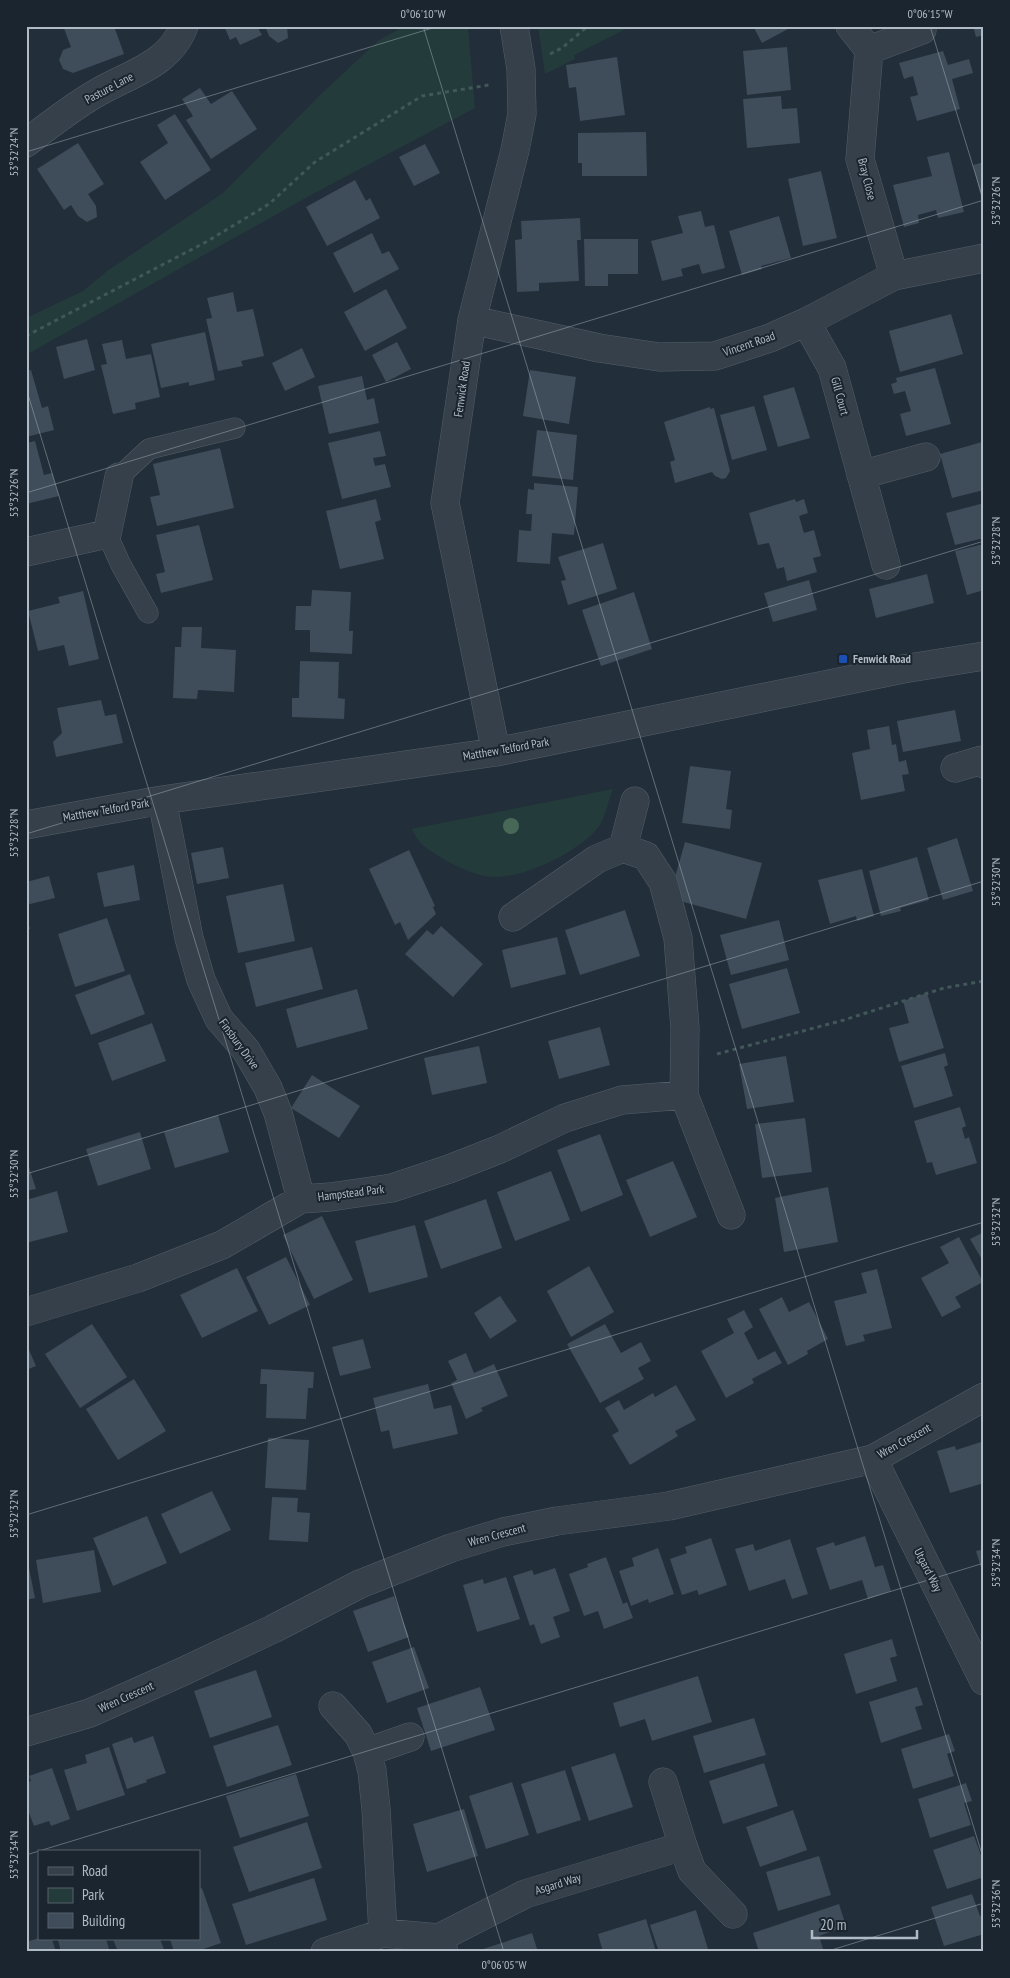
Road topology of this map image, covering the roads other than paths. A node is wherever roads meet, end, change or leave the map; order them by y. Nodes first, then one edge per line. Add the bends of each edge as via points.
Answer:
1 (184, 26) edge
2 (514, 26) edge
3 (850, 26) edge
4 (922, 30) dead end
5 (869, 50) junction
6 (26, 143) edge
7 (984, 258) edge
8 (894, 276) junction
9 (472, 320) junction
10 (806, 322) junction
11 (235, 428) dead end
12 (926, 457) dead end
13 (862, 475) junction
14 (119, 477) joint
15 (107, 534) junction
16 (26, 552) edge
17 (886, 564) dead end
18 (148, 613) dead end
19 (984, 656) edge
20 (496, 752) junction
21 (984, 764) edge
22 (955, 768) dead end
23 (162, 800) junction
24 (635, 801) dead end
25 (26, 825) edge
26 (623, 848) junction
27 (513, 917) dead end
28 (684, 1095) junction
29 (301, 1199) junction
30 (731, 1215) dead end
31 (26, 1312) edge
32 (984, 1397) edge
33 (873, 1459) junction
34 (984, 1681) edge
35 (332, 1706) dead end
36 (26, 1732) edge
37 (410, 1737) dead end
38 (367, 1752) junction
39 (664, 1782) dead end
40 (683, 1846) junction
41 (733, 1914) dead end
42 (383, 1933) junction
43 (442, 1945) edge
44 (325, 1952) edge

1 - 6 street, Pasture Lane via 180,38 159,60 95,93
2 - 9 street, Fenwick Road via 521,69 522,114
3 - 5 street
4 - 5 street
5 - 8 street, Bray Close via 860,159
7 - 8 street, Vincent Road
8 - 10 street, Vincent Road
9 - 10 street, Vincent Road via 599,348 660,357 715,356
9 - 20 street, Fenwick Road via 445,503
10 - 13 street, Gill Court via 832,368
11 - 14 lane via 149,449
12 - 13 street
13 - 17 street, Gill Court
14 - 15 street
15 - 16 street
15 - 18 lane
19 - 20 street, Matthew Telford Park via 903,669
20 - 23 street, Matthew Telford Park
21 - 22 street via 982,760
23 - 25 street, Matthew Telford Park
23 - 29 street, Finsbury Drive via 189,938 201,980 220,1018 246,1050 268,1088
24 - 26 street
26 - 27 street via 597,859
26 - 28 street via 646,856 663,882 678,938 685,1028
28 - 29 street, Hampstead Park via 622,1100 565,1118 500,1149 392,1188
28 - 30 street
29 - 31 street, Hampstead Park via 222,1245 138,1278
32 - 33 street, Wren Crescent
33 - 34 street, Utgard Way
33 - 36 street, Wren Crescent via 669,1506 504,1532 451,1548 360,1584 246,1642 90,1713
35 - 38 street via 358,1734
37 - 38 street
38 - 42 street via 376,1809
39 - 40 street
40 - 41 street via 692,1871
40 - 43 street, Asgard Way via 525,1894
42 - 43 street, Asgard Way
42 - 44 street, Asgard Way

